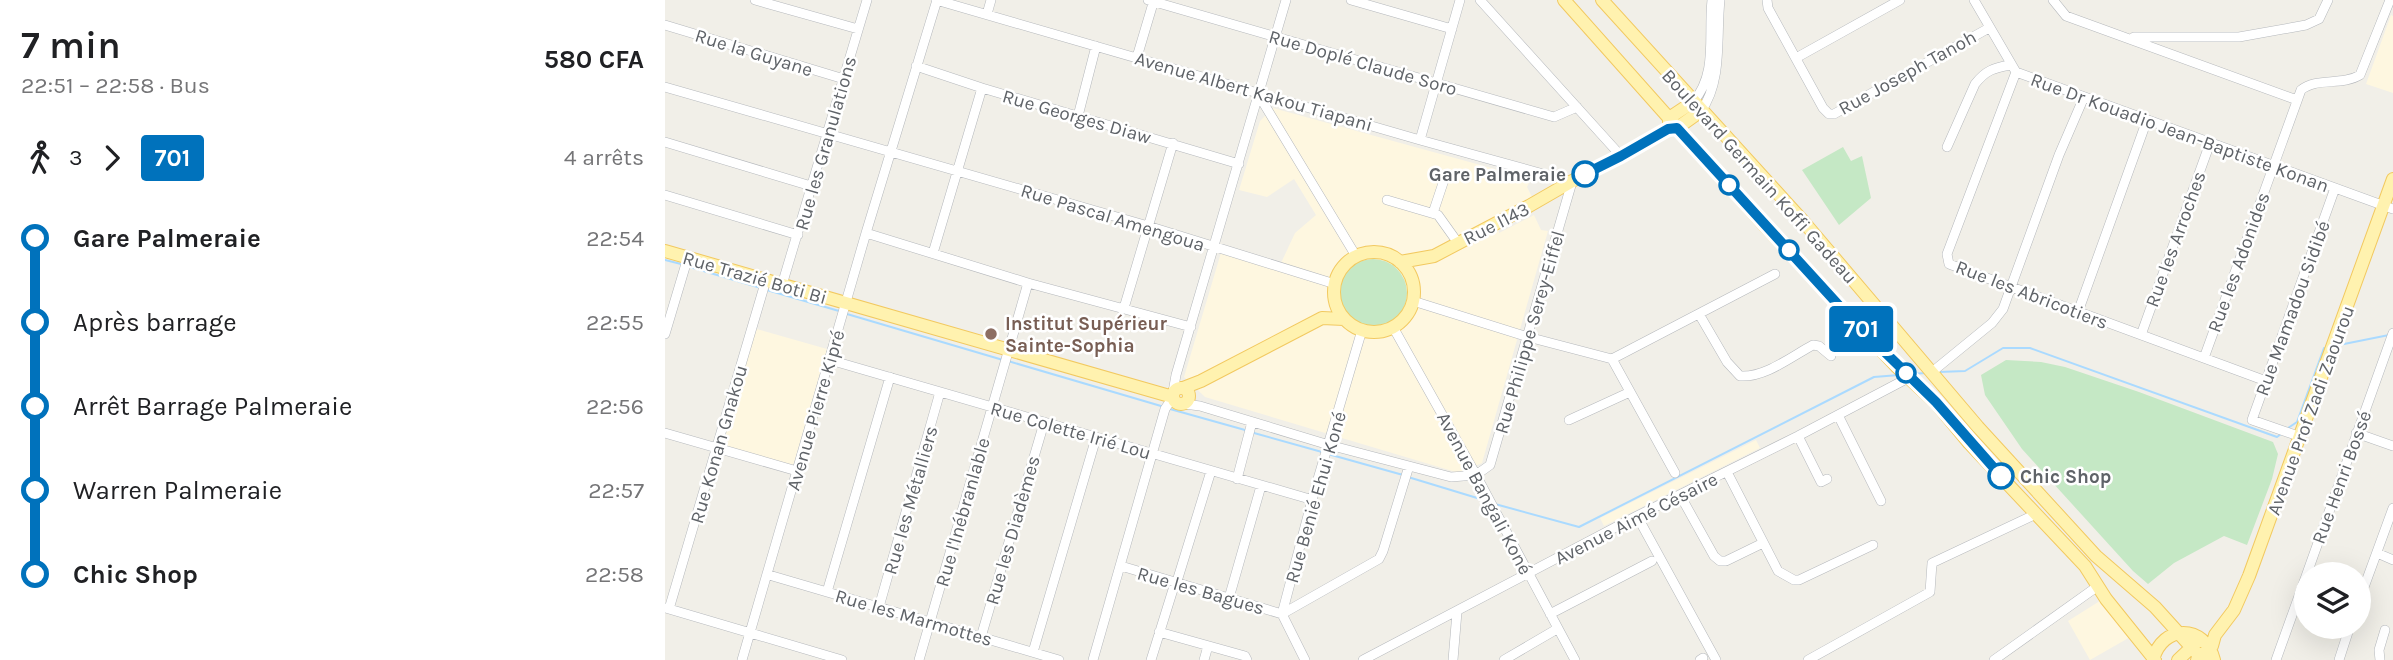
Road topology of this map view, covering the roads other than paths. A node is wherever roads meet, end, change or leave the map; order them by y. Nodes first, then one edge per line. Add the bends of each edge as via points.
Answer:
1 (755, 0) edge
2 (867, 0) edge
3 (937, 0) edge
4 (991, 0) edge
5 (1286, 0) edge
6 (1351, 0) edge
7 (1460, 0) edge
8 (1480, 0) edge
9 (1564, 0) edge
10 (1602, 0) edge
11 (1767, 0) edge
12 (1900, 0) edge
13 (1974, 0) edge
14 (2053, 0) edge
15 (2328, 0) edge
16 (2390, 0) edge
17 (1152, 1) edge
18 (1711, 1) edge
19 (988, 15) junction
20 (665, 25) edge
21 (1989, 27) junction
22 (858, 29) junction
23 (1452, 29) junction
24 (1276, 36) junction
25 (2128, 37) junction
26 (1097, 46) junction
27 (1137, 57) junction
28 (1796, 58) junction
29 (916, 66) junction
30 (2013, 69) junction
31 (843, 79) junction
32 (1435, 84) junction
33 (665, 86) edge
34 (982, 88) junction
35 (1258, 94) junction
36 (2084, 97) junction
37 (2297, 100) junction
38 (1700, 105) junction
39 (1577, 107) junction
40 (1078, 116) junction
41 (2147, 120) junction
42 (1671, 125) junction
43 (827, 132) junction
44 (1420, 140) junction
45 (665, 142) edge
46 (1173, 143) junction
47 (2210, 143) junction
48 (1947, 147) dead end
49 (890, 151) junction
50 (1621, 156) junction
51 (1239, 164) junction
52 (2273, 166) junction
53 (958, 171) junction
54 (1445, 177) dead end
55 (1582, 179) junction
56 (2393, 179) edge
57 (811, 186) junction
58 (2335, 188) junction
59 (665, 195) edge
60 (1387, 200) dead end
61 (2388, 207) edge
62 (1433, 213) junction
63 (1148, 226) junction
64 (866, 233) junction
65 (798, 235) junction
66 (1458, 243) junction
67 (1215, 247) junction
68 (665, 251) edge
69 (933, 253) junction
70 (1356, 256) junction
71 (1434, 256) junction
72 (688, 257) junction
73 (1400, 262) junction
74 (1775, 274) dead end
75 (766, 280) junction
76 (1028, 283) junction
77 (1413, 283) junction
78 (1335, 284) junction
79 (782, 285) junction
80 (2012, 288) junction
81 (1335, 298) junction
82 (1413, 301) junction
83 (846, 302) junction
84 (1124, 308) junction
85 (2078, 312) junction
86 (1699, 314) junction
87 (1322, 318) junction
88 (1344, 319) junction
89 (1191, 327) junction
90 (1393, 327) junction
91 (1362, 330) junction
92 (2393, 333) edge
93 (665, 334) edge
94 (2141, 335) junction
95 (1528, 338) junction
96 (1010, 350) junction
97 (1831, 356) dead end
98 (2204, 358) junction
99 (1612, 359) junction
100 (830, 360) junction
101 (1932, 372) junction
102 (890, 377) junction
103 (1910, 377) junction
104 (2266, 381) junction
105 (940, 392) junction
106 (1630, 392) junction
107 (1176, 399) junction
108 (993, 407) junction
109 (1838, 415) junction
110 (1569, 420) dead end
111 (1044, 422) junction
112 (1252, 422) junction
113 (665, 433) edge
114 (2356, 433) junction
115 (1798, 436) junction
116 (2301, 437) junction
117 (1095, 438) junction
118 (1329, 445) junction
119 (2393, 446) edge
120 (716, 448) junction
121 (1153, 455) junction
122 (1409, 466) junction
123 (797, 471) junction
124 (1211, 471) junction
125 (1727, 472) junction
126 (1675, 473) dead end
127 (1476, 475) junction
128 (1237, 479) junction
129 (1827, 479) dead end
130 (1261, 486) junction
131 (1680, 495) junction
132 (1313, 500) junction
133 (1881, 501) dead end
134 (2393, 508) edge
135 (2036, 514) junction
136 (1637, 516) junction
137 (1763, 543) junction
138 (1873, 545) dead end
139 (2377, 553) junction
140 (2393, 560) edge
141 (1652, 561) dead end
142 (1121, 566) junction
143 (2371, 569) edge
144 (1528, 574) junction
145 (768, 575) junction
146 (1176, 580) junction
147 (2098, 586) junction
148 (827, 592) junction
149 (1229, 598) junction
150 (879, 607) junction
151 (667, 608) edge
152 (1457, 612) junction
153 (1282, 614) junction
154 (1550, 614) junction
155 (930, 622) junction
156 (1557, 629) junction
157 (2385, 630) dead end
158 (1159, 632) junction
159 (751, 633) junction
160 (2179, 633) junction
161 (981, 637) junction
162 (2346, 639) edge
163 (1208, 646) junction
164 (1033, 652) junction
165 (2202, 653) edge
166 (808, 655) edge
167 (2154, 659) edge
168 (742, 660) edge
169 (842, 660) edge
170 (919, 660) edge
171 (1059, 660) edge
172 (1093, 660) edge
173 (1151, 660) edge
174 (1204, 660) edge
175 (1247, 660) edge
176 (1305, 660) edge
177 (1363, 660) edge
178 (1453, 660) edge
179 (1504, 660) edge
180 (1574, 660) edge
181 (1716, 660) edge
182 (1808, 660) edge
183 (1994, 660) edge
184 (2178, 660) edge
185 (2276, 660) edge
186 (2339, 660) edge
187 (2380, 660) edge

1 - 22 street
2 - 22 street, Rue les Granulations
3 - 19 street, Avenue Albert Kakou Tiapani
3 - 29 street, Avenue Pierre Kipré
4 - 19 street
5 - 24 street
6 - 23 street
7 - 23 street
8 - 39 street
9 - 42 main road, Boulevard Germain Koffi Gadeau
10 - 38 main road, Boulevard Germain Koffi Gadeau
11 - 28 street, Rue Joseph Tanoh
12 - 28 street
13 - 21 street, Rue Dr Kouadio Jean-Baptiste Konan
14 - 25 street via 2066,16
15 - 25 street via 2319,19 2306,25 2239,37
16 - 37 street via 2360,75 2305,87
17 - 24 street, Rue Doplé Claude Soro
17 - 27 street
18 - 38 street via 1709,70
18 - 38 street via 1718,16 1716,69 1712,91
19 - 26 street, Avenue Albert Kakou Tiapani
20 - 31 street, Rue la Guyane
21 - 28 street, Rue Joseph Tanoh via 1834,114 1822,108
21 - 30 street, Rue Dr Kouadio Jean-Baptiste Konan
22 - 31 street, Rue les Granulations
23 - 32 street
24 - 32 street, Rue Doplé Claude Soro
24 - 35 street
25 - 37 street
26 - 27 street, Avenue Albert Kakou Tiapani
26 - 40 street
27 - 35 street, Avenue Albert Kakou Tiapani
29 - 34 street, Rue Georges Diaw
29 - 49 street, Avenue Pierre Kipré
30 - 36 street, Rue Dr Kouadio Jean-Baptiste Konan
30 - 48 street via 1993,68 1975,84
30 - 80 street, Rue les Abricotiers via 1947,258 1951,266
31 - 43 street, Rue les Granulations
32 - 39 street, Rue Doplé Claude Soro via 1554,117
32 - 44 street
33 - 43 street, Rue Pascal Amengoua
34 - 40 street, Rue Georges Diaw
34 - 53 street
35 - 44 street, Avenue Albert Kakou Tiapani
35 - 51 street
35 - 70 street
36 - 41 street, Rue Dr Kouadio Jean-Baptiste Konan
36 - 80 street
37 - 52 street, Rue les Adonides
38 - 42 main road, Rue I143
38 - 101 main road, Boulevard Germain Koffi Gadeau
39 - 50 street
40 - 46 street, Rue Georges Diaw
41 - 47 street, Rue Dr Kouadio Jean-Baptiste Konan
41 - 85 street
42 - 50 main road, Rue I143
42 - 103 main road, Boulevard Germain Koffi Gadeau
43 - 49 street, Rue Pascal Amengoua
43 - 57 street, Rue les Granulations
44 - 55 street, Avenue Albert Kakou Tiapani
45 - 57 street
46 - 51 street, Rue Georges Diaw
46 - 63 street
47 - 52 street, Rue Dr Kouadio Jean-Baptiste Konan
47 - 94 street, Rue les Arroches
49 - 53 street, Rue Pascal Amengoua
49 - 64 street, Avenue Pierre Kipré
50 - 55 main road, Rue I143
51 - 67 street
52 - 58 street, Rue Dr Kouadio Jean-Baptiste Konan
52 - 98 street, Rue les Adonides
53 - 63 street, Rue Pascal Amengoua
53 - 69 street
54 - 62 street
55 - 66 main road, Rue I143
55 - 95 street, Rue Philippe Serey-Eiffel
56 - 61 main road, Avenue Prof Zadi Zaourou
57 - 65 street, Rue les Granulations
58 - 61 street, Rue Dr Kouadio Jean-Baptiste Konan
58 - 104 street, Rue Mamadou Sidibé
59 - 65 street
60 - 62 street
61 - 116 main road, Avenue Prof Zadi Zaourou
62 - 66 street
63 - 67 street, Rue Pascal Amengoua
63 - 84 street
64 - 69 street
64 - 83 street, Avenue Pierre Kipré
65 - 79 street, Rue les Granulations
66 - 71 main road, Rue I143
67 - 78 street, Rue Pascal Amengoua
67 - 89 street
68 - 72 main road, Rue Trazié Boti Bi
69 - 76 street
70 - 73 main road via 1379,252
70 - 78 main road via 1346,263
71 - 73 main road, Rue I143
71 - 77 main road, Rue I143
72 - 75 main road, Rue Trazié Boti Bi
72 - 93 street
73 - 77 main road
74 - 86 street
75 - 79 main road, Rue Trazié Boti Bi
75 - 120 street, Rue Konan Gnakou
76 - 84 street
76 - 96 street, Rue l'Inébranlable
77 - 82 main road
78 - 81 main road
79 - 83 main road, Rue Trazié Boti Bi
80 - 85 street, Rue les Abricotiers
80 - 101 street via 1992,323
81 - 87 main road
81 - 88 main road
82 - 90 main road
82 - 95 street
83 - 96 main road, Rue Trazié Boti Bi
83 - 100 street, Avenue Pierre Kipré
84 - 89 street
85 - 94 street, Rue les Abricotiers
86 - 97 street via 1739,376 1763,372 1813,345
86 - 99 street
87 - 88 main road
87 - 107 main road via 1201,381
88 - 91 main road
89 - 107 street
90 - 91 main road
90 - 127 street, Avenue Bangali Koné
91 - 118 street, Rue Benié Ehui Koné
92 - 114 street, Rue Henri Bossé
94 - 98 street, Rue les Abricotiers
95 - 99 street
95 - 127 street, Rue Philippe Serey-Eiffel via 1490,465
96 - 107 main road, Rue Trazié Boti Bi
96 - 108 street, Rue l'Inébranlable
98 - 104 street, Rue les Abricotiers
99 - 106 street
100 - 102 street, Rue Colette Irié Lou
100 - 123 street, Avenue Pierre Kipré
101 - 160 main road, Boulevard Germain Koffi Gadeau via 2097,555
102 - 105 street, Rue Colette Irié Lou
102 - 148 street
103 - 109 street, Avenue Aimé Césaire
103 - 135 main road, Boulevard Germain Koffi Gadeau
104 - 116 street, Rue Mamadou Sidibé via 2252,420
105 - 108 street, Rue Colette Irié Lou
105 - 150 street, Rue les Métalliers
106 - 110 street
106 - 126 street
107 - 112 street
107 - 121 street
108 - 111 street, Rue Colette Irié Lou
108 - 155 street, Rue l'Inébranlable
109 - 115 street, Avenue Aimé Césaire
109 - 133 street
111 - 117 street, Rue Colette Irié Lou
111 - 161 street, Rue les Diadèmes
112 - 118 street
112 - 128 street
113 - 120 street
114 - 119 street
114 - 185 street, Rue Henri Bossé
115 - 125 street, Avenue Aimé Césaire
115 - 129 street via 1821,482
116 - 165 main road, Avenue Prof Zadi Zaourou via 2234,610
117 - 121 street, Rue Colette Irié Lou
117 - 164 street
118 - 122 street
118 - 132 street, Rue Benié Ehui Koné
120 - 123 street
120 - 151 street, Rue Konan Gnakou
121 - 124 street, Rue Colette Irié Lou
121 - 142 street
122 - 127 street via 1451,477
122 - 153 street, Rue les Bagues via 1379,559
123 - 145 street, Avenue Pierre Kipré
124 - 128 street, Rue Colette Irié Lou
124 - 146 street
125 - 131 street, Avenue Aimé Césaire
125 - 137 street
127 - 144 street, Avenue Bangali Koné
128 - 130 street, Rue Colette Irié Lou
130 - 132 street, Rue Colette Irié Lou
130 - 149 street
131 - 136 street, Avenue Aimé Césaire
131 - 137 street via 1720,561
132 - 153 street, Rue Benié Ehui Koné
134 - 139 street
135 - 147 main road, Boulevard Germain Koffi Gadeau
135 - 182 street via 1932,564 1930,592
136 - 144 street, Avenue Aimé Césaire
136 - 181 street
137 - 138 street via 1778,571 1794,580
139 - 140 street
139 - 143 street
141 - 154 street
142 - 146 street, Rue les Bagues
142 - 172 street
144 - 152 street, Avenue Aimé Césaire
144 - 154 street, Avenue Bangali Koné
145 - 148 street, Rue les Marmottes
145 - 159 street, Avenue Pierre Kipré
146 - 149 street, Rue les Bagues
146 - 158 street
147 - 167 main road, Boulevard Germain Koffi Gadeau
147 - 183 street
148 - 150 street, Rue les Marmottes
149 - 153 street, Rue les Bagues
150 - 155 street, Rue les Marmottes
151 - 159 street
152 - 177 street, Avenue Aimé Césaire
152 - 178 street
153 - 176 street
154 - 156 street, Avenue Bangali Koné
155 - 161 street, Rue les Marmottes
155 - 170 street, Rue l'Inébranlable
156 - 179 street
156 - 180 street, Avenue Bangali Koné
157 - 187 street
158 - 163 street
158 - 173 street
159 - 166 street
159 - 168 street, Avenue Pierre Kipré
160 - 165 main road, Boulevard Germain Koffi Gadeau
160 - 167 main road via 2162,642
161 - 164 street, Rue les Marmottes
162 - 186 street
163 - 174 street
163 - 175 street
164 - 171 street, Rue les Marmottes
165 - 184 main road
166 - 169 street

